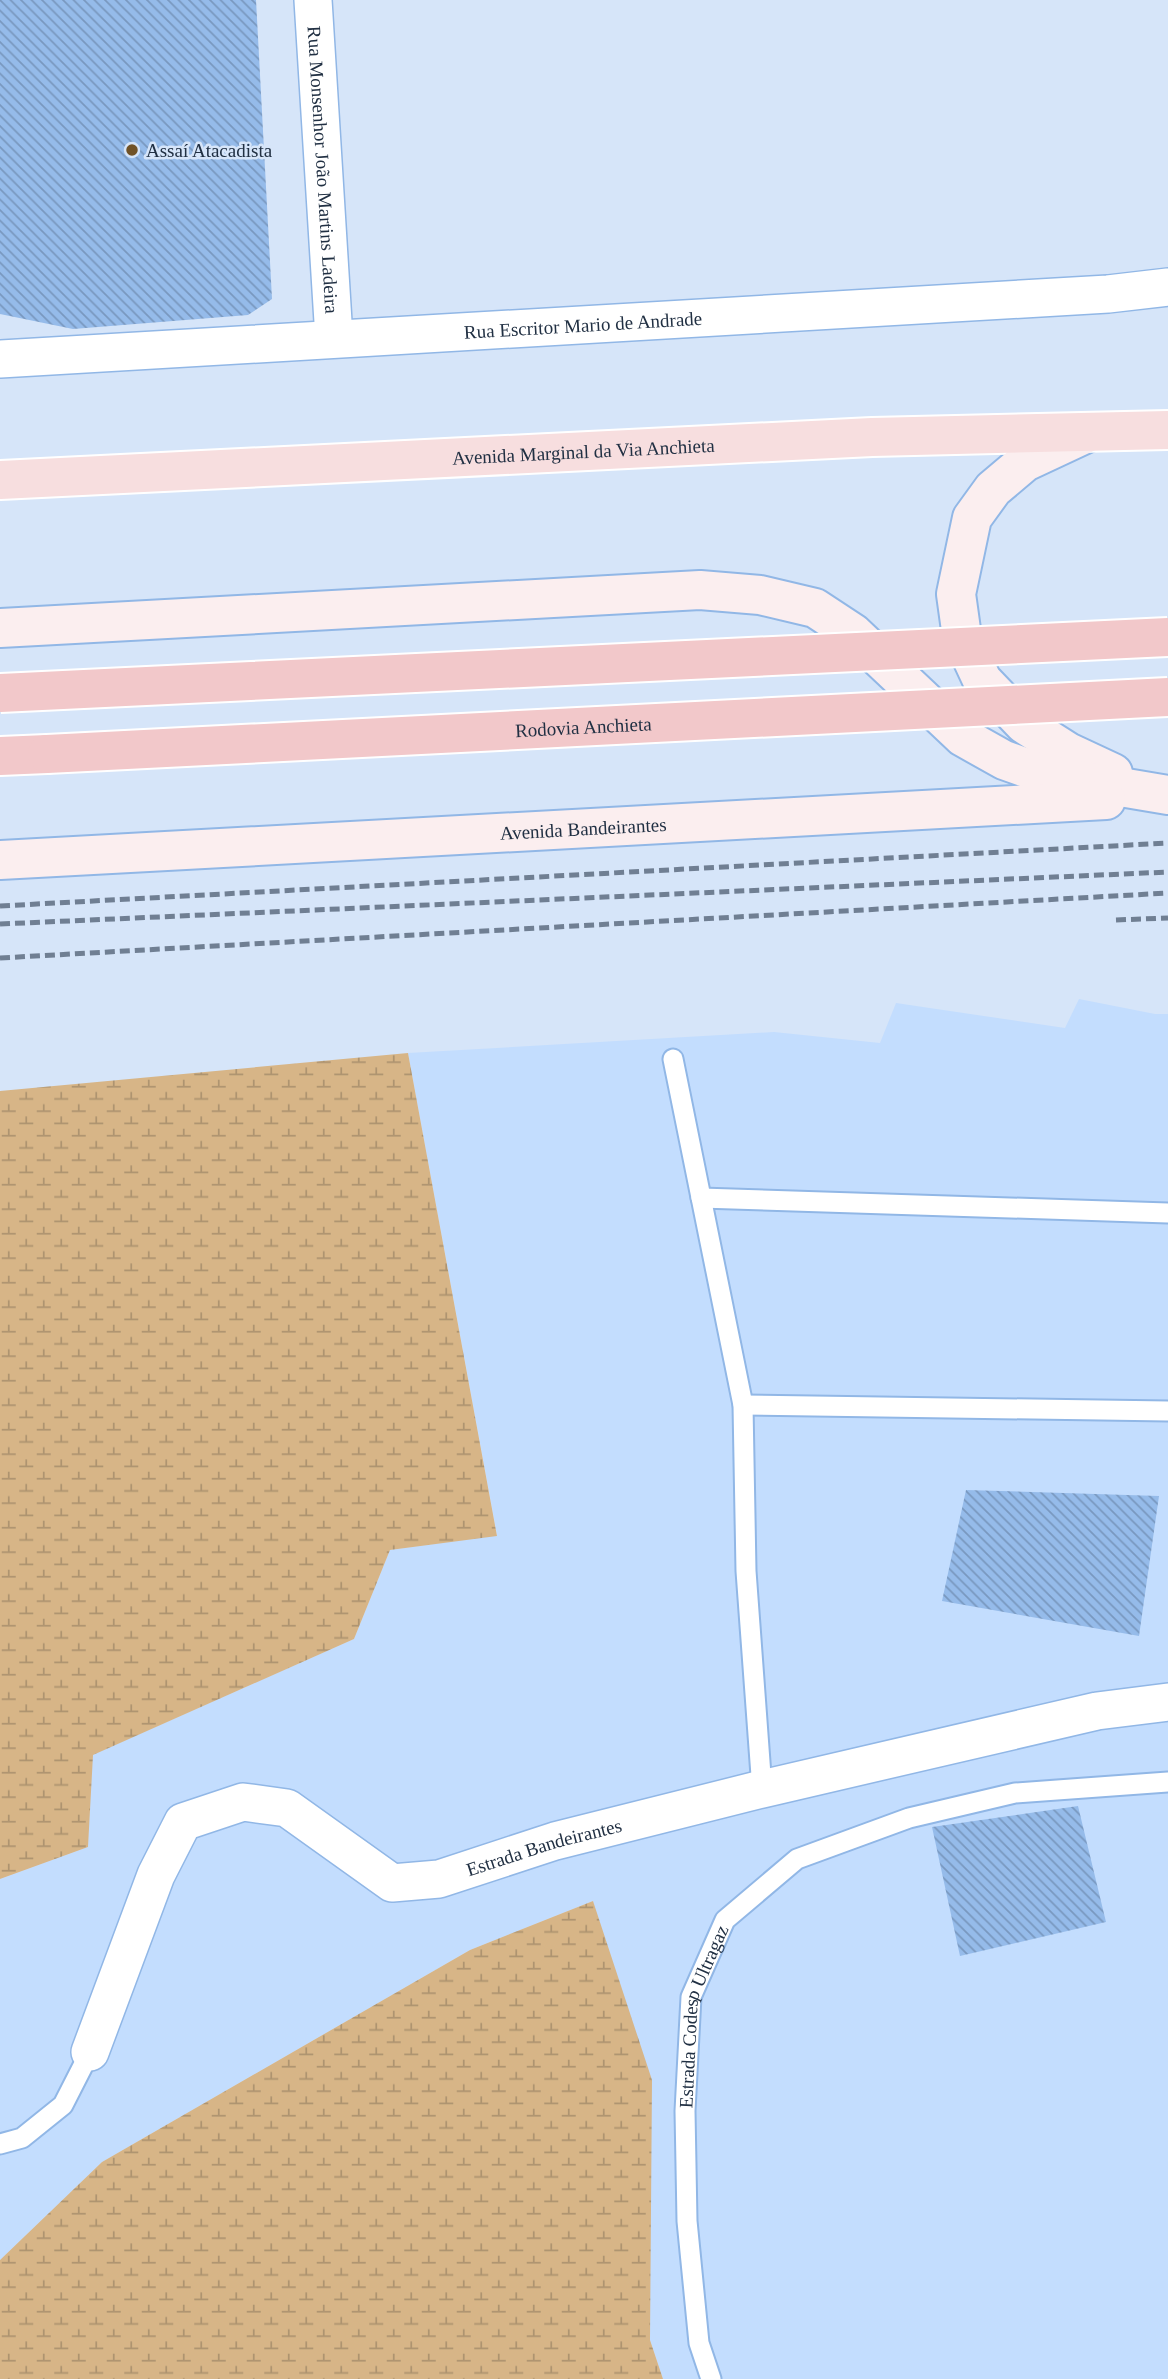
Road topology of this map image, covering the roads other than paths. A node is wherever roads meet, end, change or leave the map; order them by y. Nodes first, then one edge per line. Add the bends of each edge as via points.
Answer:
1 (313, 0) edge
2 (1168, 287) edge
3 (334, 338) junction
4 (0, 359) edge
5 (1168, 430) edge
6 (1087, 433) junction
7 (0, 480) edge
8 (0, 628) edge
9 (1168, 637) edge
10 (0, 693) edge
11 (1168, 698) edge
12 (0, 756) edge
13 (1168, 795) edge
14 (0, 860) edge
15 (673, 1059) dead end
16 (701, 1198) junction
17 (1168, 1213) edge
18 (743, 1405) junction
19 (1168, 1411) edge
20 (1168, 1702) edge
21 (1168, 1782) edge
22 (762, 1789) junction
23 (90, 2052) joint
24 (0, 2144) edge
25 (711, 2379) edge

1 - 3 street, Rua Monsenhor João Martins Ladeira
2 - 3 street, Rua Escritor Mario de Andrade
3 - 4 street, Rua Escritor Mario de Andrade
5 - 6 main road, Avenida Marginal da Via Anchieta
6 - 7 main road, Avenida Marginal da Via Anchieta via 872,438
6 - 13 main road via 1025,462 993,489 972,518 956,594 962,638 982,680 1024,724 1068,752
8 - 13 main road via 700,590 760,595 815,608 853,633 963,737 1004,760 1042,774
9 - 10 highway, bridge
11 - 12 highway, Rodovia Anchieta, bridge
13 - 14 main road, Avenida Bandeirantes
15 - 16 lane
16 - 17 lane
16 - 18 lane
18 - 19 lane
18 - 22 lane via 746,1571
20 - 22 street, Estrada Bandeirantes via 1097,1711
21 - 25 lane, Estrada Codesp Ultragaz via 1015,1793 909,1818 797,1859 725,1920 691,1997 685,2111 687,2221 699,2343
22 - 23 street, Estrada Bandeirantes via 555,1841 439,1879 392,1882 287,1808 243,1802 183,1822 156,1875
23 - 24 lane via 63,2105 22,2138

